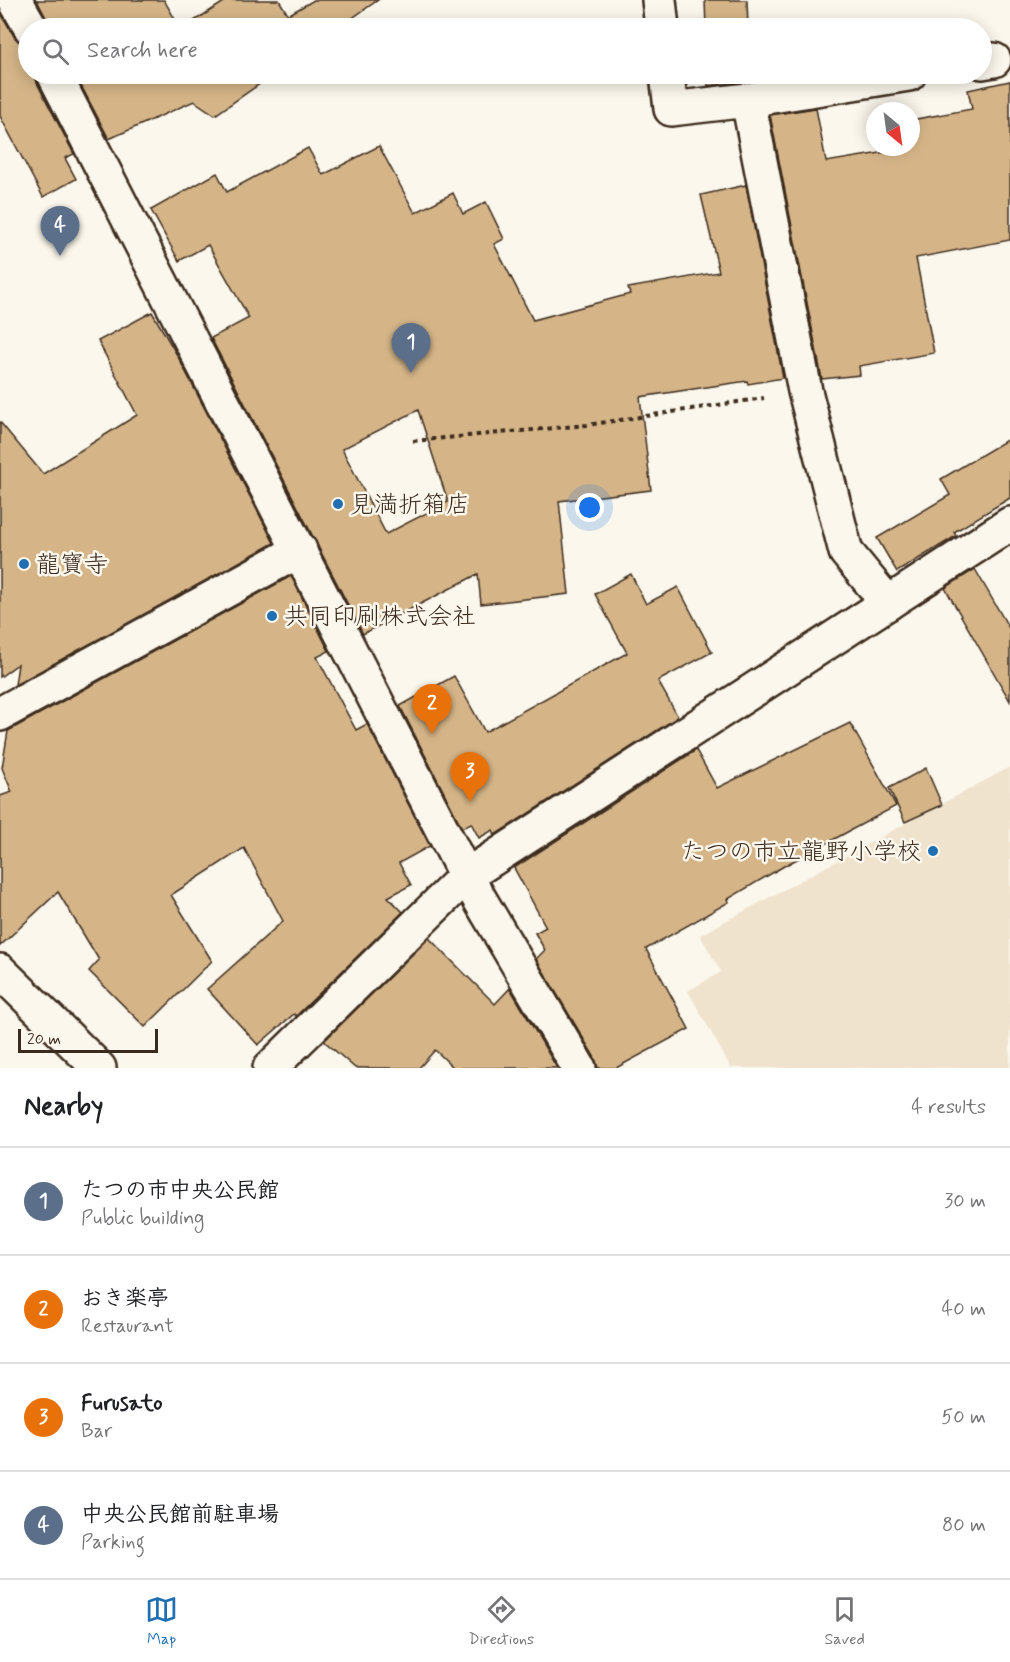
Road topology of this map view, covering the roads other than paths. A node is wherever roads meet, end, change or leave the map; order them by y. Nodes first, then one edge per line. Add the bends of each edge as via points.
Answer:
1 (659, 0) edge
2 (661, 18) edge
3 (59, 84) edge
4 (668, 84) edge
5 (847, 84) edge
6 (748, 100) junction
7 (1010, 524) edge
8 (300, 550) junction
9 (888, 603) junction
10 (0, 714) edge
11 (466, 876) junction
12 (0, 971) edge
13 (99, 1068) edge
14 (270, 1068) edge
15 (579, 1068) edge

1 - 2 street
3 - 8 street
4 - 6 street via 671,109
5 - 6 street
6 - 9 street via 805,392 846,552
7 - 9 street
8 - 10 street
8 - 11 street
9 - 11 street
11 - 14 street
11 - 15 street
12 - 13 street

